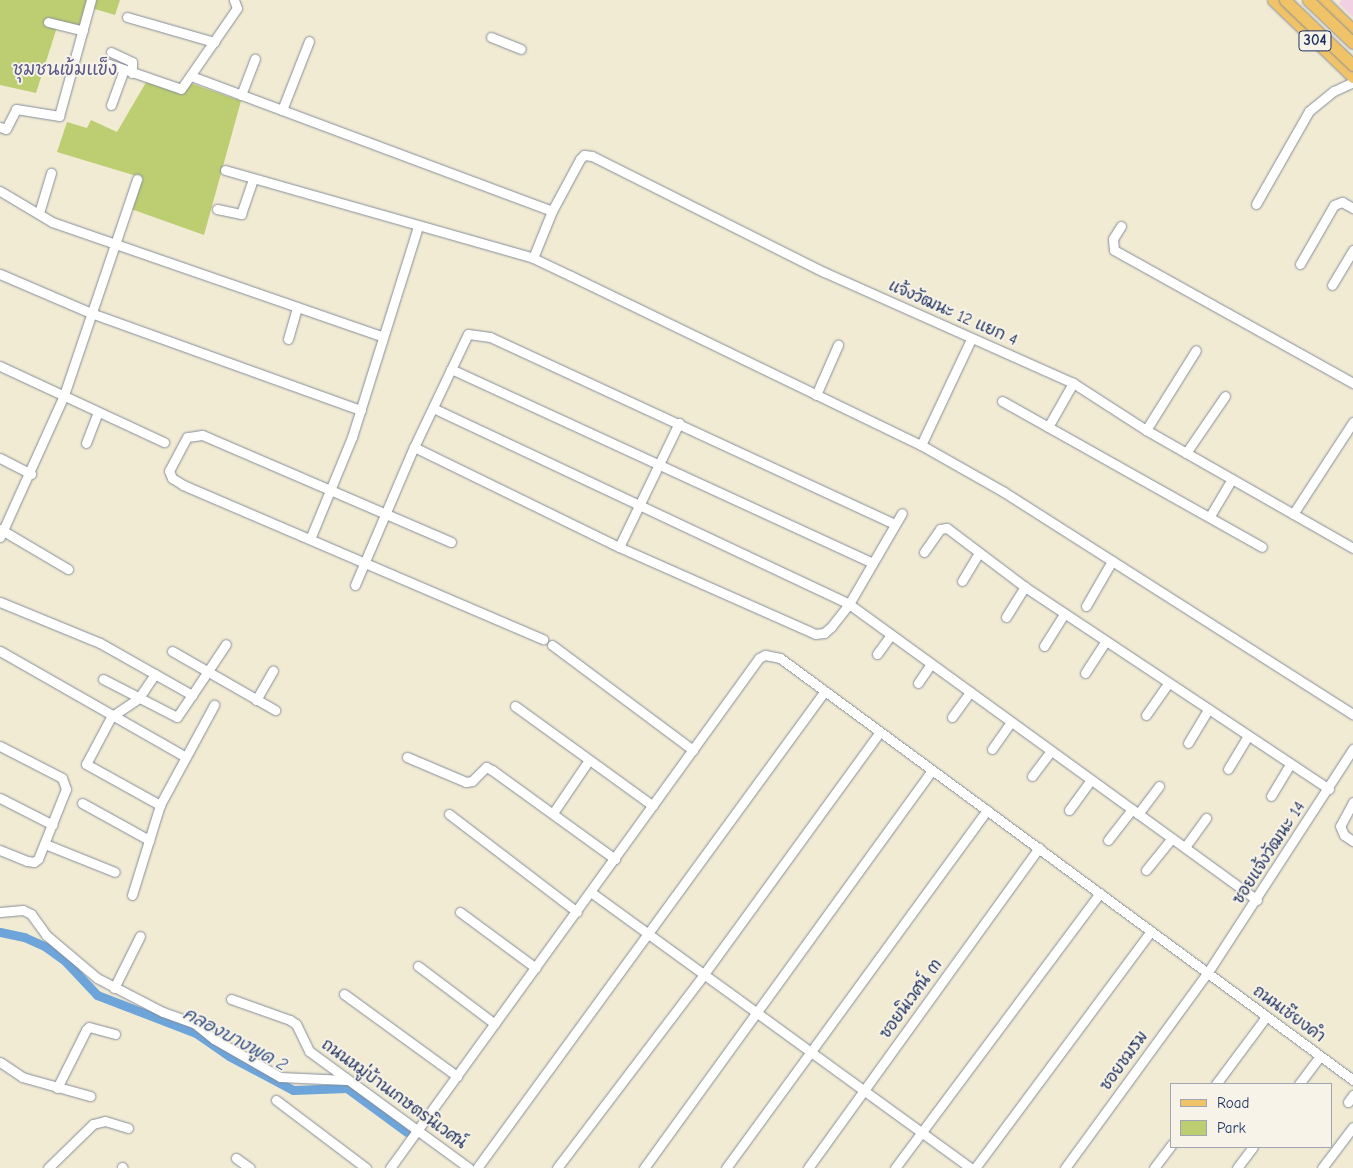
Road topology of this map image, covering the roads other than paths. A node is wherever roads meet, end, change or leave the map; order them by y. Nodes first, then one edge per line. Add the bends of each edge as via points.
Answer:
1 (91, 0) edge
2 (234, 0) edge
3 (1308, 0) edge
4 (1279, 1) edge
5 (1328, 2) edge
6 (127, 17) dead end
7 (1342, 20) junction
8 (48, 22) dead end
9 (1353, 30) edge
10 (84, 31) junction
11 (491, 36) dead end
12 (309, 41) dead end
13 (214, 42) junction
14 (1353, 43) edge
15 (1321, 46) junction
16 (521, 49) dead end
17 (111, 52) dead end
18 (255, 59) dead end
19 (106, 63) dead end
20 (1353, 65) edge
21 (128, 72) junction
22 (191, 76) junction
23 (1353, 77) edge
24 (1353, 82) edge
25 (241, 95) junction
26 (111, 105) dead end
27 (282, 110) junction
28 (3, 128) edge
29 (225, 170) dead end
30 (51, 173) dead end
31 (137, 179) dead end
32 (253, 179) junction
33 (0, 191) edge
34 (1256, 204) dead end
35 (1353, 208) edge
36 (217, 209) dead end
37 (552, 210) junction
38 (39, 213) junction
39 (418, 226) junction
40 (1121, 226) dead end
41 (114, 245) junction
42 (1353, 250) edge
43 (533, 258) junction
44 (1300, 264) dead end
45 (0, 274) edge
46 (1332, 285) dead end
47 (297, 307) junction
48 (91, 313) junction
49 (382, 336) junction
50 (288, 338) dead end
51 (971, 339) junction
52 (838, 345) dead end
53 (1196, 350) dead end
54 (0, 366) edge
55 (450, 369) junction
56 (1073, 383) junction
57 (1353, 383) edge
58 (816, 395) junction
59 (64, 396) junction
60 (1226, 396) dead end
61 (1002, 401) dead end
62 (433, 408) junction
63 (361, 410) junction
64 (98, 412) junction
65 (1353, 422) edge
66 (679, 423) junction
67 (1048, 427) junction
68 (1146, 430) junction
69 (164, 442) dead end
70 (86, 443) dead end
71 (921, 445) junction
72 (414, 447) junction
73 (1186, 453) junction
74 (0, 458) edge
75 (659, 464) junction
76 (31, 474) junction
77 (1232, 479) junction
78 (332, 488) junction
79 (639, 504) junction
80 (902, 513) dead end
81 (387, 514) junction
82 (1293, 514) junction
83 (1210, 516) junction
84 (895, 524) junction
85 (1, 532) edge
86 (310, 539) junction
87 (451, 542) dead end
88 (619, 547) junction
89 (1262, 547) dead end
90 (1353, 548) edge
91 (924, 552) dead end
92 (979, 553) junction
93 (365, 561) junction
94 (1112, 561) junction
95 (873, 563) junction
96 (68, 570) dead end
97 (962, 581) dead end
98 (355, 585) dead end
99 (1024, 587) junction
100 (1, 604) edge
101 (849, 604) junction
102 (1086, 606) dead end
103 (1064, 614) junction
104 (1006, 616) dead end
105 (891, 635) junction
106 (543, 639) dead end
107 (1105, 642) junction
108 (226, 644) dead end
109 (552, 645) dead end
110 (1044, 646) dead end
111 (0, 651) edge
112 (172, 651) dead end
113 (877, 654) dead end
114 (931, 664) junction
115 (273, 670) dead end
116 (207, 673) junction
117 (1085, 673) dead end
118 (155, 674) junction
119 (103, 678) dead end
120 (918, 683) dead end
121 (1168, 684) junction
122 (824, 692) junction
123 (970, 692) junction
124 (192, 695) junction
125 (138, 698) junction
126 (256, 700) junction
127 (214, 706) dead end
128 (515, 706) dead end
129 (275, 710) dead end
130 (1208, 710) junction
131 (1353, 714) edge
132 (1146, 715) dead end
133 (111, 717) junction
134 (952, 717) dead end
135 (1011, 722) junction
136 (879, 733) junction
137 (1248, 736) junction
138 (1188, 743) dead end
139 (0, 746) edge
140 (992, 749) dead end
141 (1353, 749) edge
142 (693, 750) junction
143 (1051, 751) junction
144 (186, 757) junction
145 (406, 757) dead end
146 (589, 760) junction
147 (1290, 764) junction
148 (1228, 769) dead end
149 (932, 770) junction
150 (1032, 776) dead end
151 (1091, 780) junction
152 (1159, 786) dead end
153 (1329, 789) junction
154 (1270, 796) dead end
155 (0, 798) edge
156 (1353, 802) edge
157 (82, 804) dead end
158 (160, 805) junction
159 (653, 806) junction
160 (987, 810) junction
161 (1069, 810) dead end
162 (1135, 812) junction
163 (553, 813) junction
164 (449, 814) dead end
165 (1206, 818) dead end
166 (52, 826) junction
167 (1172, 838) junction
168 (149, 840) junction
169 (1108, 840) dead end
170 (1353, 841) edge
171 (45, 844) junction
172 (1039, 848) junction
173 (1185, 848) junction
174 (0, 850) edge
175 (615, 859) junction
176 (1146, 870) dead end
177 (115, 872) dead end
178 (592, 893) junction
179 (1100, 893) junction
180 (132, 895) dead end
181 (1257, 900) junction
182 (0, 912) edge
183 (460, 912) dead end
184 (577, 912) junction
185 (1151, 931) junction
186 (649, 932) junction
187 (140, 936) dead end
188 (418, 966) dead end
189 (536, 968) junction
190 (1208, 972) junction
191 (704, 974) junction
192 (114, 988) junction
193 (344, 994) dead end
194 (231, 999) dead end
195 (756, 1011) junction
196 (1266, 1017) junction
197 (495, 1024) junction
198 (115, 1034) dead end
199 (810, 1051) junction
200 (1320, 1056) junction
201 (0, 1062) edge
202 (457, 1076) junction
203 (346, 1080) junction
204 (1353, 1080) edge
205 (1217, 1083) edge
206 (1300, 1083) edge
207 (57, 1088) junction
208 (864, 1090) junction
209 (90, 1096) dead end
210 (276, 1100) dead end
211 (1353, 1127) edge
212 (128, 1128) dead end
213 (417, 1132) junction
214 (922, 1132) junction
215 (1170, 1147) edge
216 (1252, 1148) edge
217 (236, 1158) dead end
218 (48, 1168) edge
219 (250, 1168) edge
220 (366, 1168) edge
221 (390, 1168) edge
222 (469, 1168) edge
223 (476, 1168) edge
224 (557, 1168) edge
225 (644, 1168) edge
226 (726, 1168) edge
227 (808, 1168) edge
228 (895, 1168) edge
229 (973, 1168) edge
230 (1065, 1168) edge
231 (1154, 1168) edge
232 (1238, 1168) edge
233 (1322, 1168) edge

1 - 10 street
2 - 13 street via 237,8
3 - 14 main road, 304, bridge
4 - 15 main road, 304
4 - 20 main road, 304, bridge
5 - 7 main road, 304
6 - 13 street
7 - 9 main road, 304
7 - 15 main road via 1335,18 1325,25 1319,36
8 - 10 street
10 - 28 street via 59,116 16,109
11 - 16 street
12 - 27 street
13 - 22 street
15 - 23 main road, 304
17 - 21 street via 132,62
18 - 25 street
19 - 21 street
21 - 22 street via 177,89 185,86
21 - 26 street
22 - 25 street
24 - 34 street via 1334,91 1309,111
25 - 27 street
27 - 37 street
29 - 32 street
30 - 38 street
31 - 41 street
32 - 36 street via 242,214
32 - 39 street
33 - 38 street
35 - 44 street via 1342,202 1334,205
37 - 43 street
37 - 51 street, แจ้งวัฒนะ 12 แยก 4 via 580,159 584,155 592,156 824,272
38 - 41 street via 52,222
39 - 43 street
39 - 49 street
40 - 57 street via 1113,239 1114,250
41 - 47 street
41 - 48 street
42 - 46 street
43 - 58 street
45 - 48 street
47 - 49 street
47 - 50 street
48 - 59 street
48 - 63 street
49 - 63 street
51 - 56 street, แจ้งวัฒนะ 12 แยก 4
51 - 71 street
52 - 58 street
53 - 68 street
54 - 59 street
55 - 62 street
55 - 66 street via 468,334 479,334
55 - 75 street
56 - 67 street
56 - 68 street, แจ้งวัฒนะ 12 แยก 4
58 - 71 street
59 - 64 street
59 - 76 street
60 - 73 street
61 - 67 street
62 - 72 street
62 - 79 street
63 - 78 street
64 - 69 street
64 - 70 street
65 - 82 street
66 - 75 street
66 - 84 street
67 - 83 street
68 - 73 street, แจ้งวัฒนะ 12 แยก 4
71 - 94 street
72 - 81 street
72 - 88 street
73 - 77 street, แจ้งวัฒนะ 12 แยก 4
74 - 76 street
75 - 79 street
75 - 95 street
76 - 85 street
77 - 82 street, แจ้งวัฒนะ 12 แยก 4
77 - 83 street
78 - 81 street
78 - 86 street
78 - 86 street via 194,434 187,437 169,470 172,478 182,485
79 - 88 street
79 - 101 street
80 - 84 street
81 - 87 street
81 - 93 street
82 - 90 street, แจ้งวัฒนะ 12 แยก 4
83 - 89 street
84 - 95 street
85 - 96 street
86 - 93 street
88 - 101 street via 815,634 831,627
91 - 92 street via 944,527
92 - 97 street
92 - 99 street
93 - 98 street
93 - 106 street
94 - 102 street
94 - 131 street
95 - 101 street
99 - 103 street
99 - 104 street
100 - 118 street via 100,643
101 - 105 street
103 - 107 street
103 - 110 street
105 - 113 street
105 - 114 street
107 - 117 street
107 - 121 street
108 - 116 street
109 - 142 street
111 - 133 street
112 - 116 street
114 - 120 street
114 - 123 street
115 - 126 street
116 - 124 street
116 - 126 street
118 - 124 street
118 - 125 street
119 - 125 street
121 - 130 street
121 - 132 street
122 - 136 street, ถนนเชียงคำ
122 - 142 street, ถนนเชียงคำ via 780,658 772,655 758,658
122 - 186 street
123 - 134 street
123 - 135 street
124 - 125 street via 177,717
125 - 133 street
126 - 129 street
127 - 144 street
128 - 146 street
130 - 137 street
130 - 138 street
133 - 144 street
133 - 158 street via 85,767
135 - 140 street
135 - 143 street
136 - 149 street, ถนนเชียงคำ
136 - 191 street
137 - 147 street
137 - 148 street
139 - 166 street via 66,782
141 - 153 street, ซอยแจ้งวัฒนะ 14
142 - 159 street
143 - 150 street
143 - 151 street
144 - 158 street
145 - 163 street via 466,782 472,781 486,767
146 - 159 street
146 - 163 street
147 - 153 street
147 - 154 street
149 - 160 street, ถนนเชียงคำ
149 - 195 street
151 - 161 street
151 - 162 street
152 - 162 street
153 - 181 street, ซอยแจ้งวัฒนะ 14
155 - 166 street
156 - 170 street via 1340,826 1344,835
157 - 168 street
158 - 168 street
159 - 175 street
160 - 172 street, ถนนเชียงคำ
160 - 199 street
162 - 167 street
162 - 169 street
163 - 175 street
164 - 184 street
165 - 173 street
166 - 171 street
167 - 173 street
167 - 176 street
168 - 180 street
171 - 174 street via 34,862
171 - 177 street
172 - 179 street, ถนนเชียงคำ
172 - 208 street, ซอยนิเวศน์ ๓
173 - 181 street
175 - 178 street
178 - 184 street
178 - 186 street
179 - 185 street, ถนนเชียงคำ
179 - 214 street
181 - 190 street, ซอยแจ้งวัฒนะ 14
182 - 192 street via 24,910 31,914 46,935 97,978
183 - 189 street
184 - 189 street
185 - 190 street, ถนนเชียงคำ
185 - 229 street
186 - 191 street
186 - 223 street
187 - 192 street
188 - 197 street
189 - 197 street
190 - 196 street, ถนนเชียงคำ
190 - 230 street, ซอยชมรม
191 - 195 street
191 - 224 street
192 - 203 street via 194,1023 214,1039 280,1077
193 - 202 street
194 - 203 street, ถนนหมู่บ้านเกษตรนิเวศน์ via 280,1015 296,1024 309,1051
195 - 199 street
195 - 225 street
196 - 200 street, ถนนเชียงคำ
196 - 205 street
197 - 202 street
198 - 207 street via 89,1027
199 - 208 street
199 - 226 street
200 - 204 street, ถนนเชียงคำ
200 - 206 street
201 - 207 street via 22,1077
202 - 213 street
203 - 213 street, ถนนหมู่บ้านเกษตรนิเวศน์
207 - 209 street
208 - 214 street
208 - 227 street, ซอยนิเวศน์ ๓
210 - 220 street
211 - 233 street
212 - 218 street via 105,1121 93,1124
213 - 221 street
213 - 222 street, ถนนหมู่บ้านเกษตรนิเวศน์
214 - 228 street
214 - 229 street
215 - 231 street
216 - 232 street
217 - 219 street

